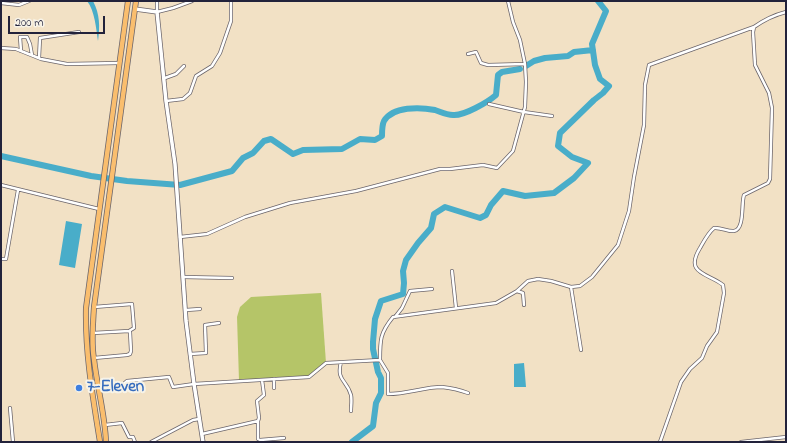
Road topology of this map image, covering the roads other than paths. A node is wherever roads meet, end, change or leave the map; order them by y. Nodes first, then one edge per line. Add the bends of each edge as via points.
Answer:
1 (29, 1) edge
2 (128, 1) edge
3 (136, 1) edge
4 (157, 1) edge
5 (192, 1) edge
6 (231, 1) edge
7 (508, 1) edge
8 (1, 3) edge
9 (135, 9) junction
10 (157, 12) junction
11 (786, 12) edge
12 (754, 27) junction
13 (79, 32) dead end
14 (1, 48) edge
15 (21, 51) junction
16 (468, 54) dead end
17 (32, 55) junction
18 (38, 58) junction
19 (120, 63) junction
20 (525, 64) junction
21 (184, 66) dead end
22 (165, 78) junction
23 (166, 101) junction
24 (489, 104) dead end
25 (524, 112) junction
26 (552, 116) dead end
27 (1, 185) edge
28 (18, 190) junction
29 (99, 209) junction
30 (180, 238) junction
31 (1, 259) edge
32 (452, 271) dead end
33 (183, 277) junction
34 (232, 278) dead end
35 (571, 287) junction
36 (432, 289) dead end
37 (517, 291) junction
38 (524, 305) dead end
39 (94, 307) junction
40 (456, 308) junction
41 (200, 309) dead end
42 (186, 310) junction
43 (394, 317) junction
44 (219, 323) dead end
45 (129, 331) junction
46 (92, 333) junction
47 (581, 350) dead end
48 (190, 354) junction
49 (94, 358) junction
50 (380, 360) junction
51 (341, 362) junction
52 (274, 379) junction
53 (262, 380) junction
54 (194, 384) junction
55 (274, 388) dead end
56 (99, 391) junction
57 (468, 393) dead end
58 (10, 408) dead end
59 (351, 411) dead end
60 (200, 419) junction
61 (258, 421) junction
62 (105, 427) junction
63 (202, 434) junction
64 (786, 437) edge
65 (284, 438) dead end
66 (13, 442) edge
67 (100, 442) edge
68 (107, 442) edge
69 (135, 442) edge
70 (150, 442) edge
71 (203, 442) edge
72 (660, 442) edge
73 (741, 442) edge

1 - 8 street via 19,5
2 - 19 highway
3 - 9 highway
4 - 10 street
5 - 10 street
6 - 23 street via 231,21 220,53 212,66 196,76 190,93 183,100
7 - 20 street
9 - 10 street
9 - 39 highway
10 - 22 street
11 - 12 street
12 - 35 street via 649,65 645,85 644,125 629,211 618,245 592,277 580,286
12 - 72 street via 755,65 769,93 772,108 770,179 768,183 744,195 741,222 737,229 733,231 714,228 695,256 697,269 723,285 720,324 702,358 681,382
13 - 18 street via 40,38
14 - 15 street
15 - 17 street
15 - 17 street via 20,37 27,37
16 - 20 street via 476,52 481,63 488,65
17 - 18 street
18 - 19 street via 67,64
19 - 29 highway
20 - 25 street
21 - 22 street via 176,74
22 - 23 street
23 - 30 street
24 - 25 street
25 - 26 street
25 - 30 street via 513,151 497,168 483,165 440,169 356,191 290,203 245,217 207,234
27 - 28 street
28 - 29 street
28 - 31 street via 6,259
29 - 67 highway via 85,328 91,389
30 - 33 street
32 - 40 street
33 - 34 street
33 - 42 street
35 - 37 street via 538,279 528,281
35 - 47 street
36 - 43 street via 410,291 402,308
37 - 38 street via 523,293
37 - 40 street via 496,303
39 - 45 street via 132,304 134,328
39 - 46 highway
40 - 43 street
41 - 42 street
42 - 48 street
43 - 50 street via 380,341
44 - 48 street via 205,325 206,353
45 - 46 street
45 - 49 street via 130,354
46 - 49 highway
48 - 54 street
49 - 56 highway
50 - 51 street
50 - 57 street via 388,373 388,394 405,394 443,387
51 - 52 street via 326,363 308,377
51 - 59 street via 339,370 350,394
52 - 53 street
52 - 55 street
53 - 54 street
53 - 61 street via 264,395 257,401
54 - 56 street via 173,387 169,377 127,381 119,388
54 - 60 street
56 - 62 highway
58 - 66 street
60 - 63 street
60 - 70 street via 193,420
61 - 63 street
61 - 65 street via 258,439
62 - 68 highway
62 - 69 street via 122,423 129,437 133,437
63 - 71 street
64 - 73 street

